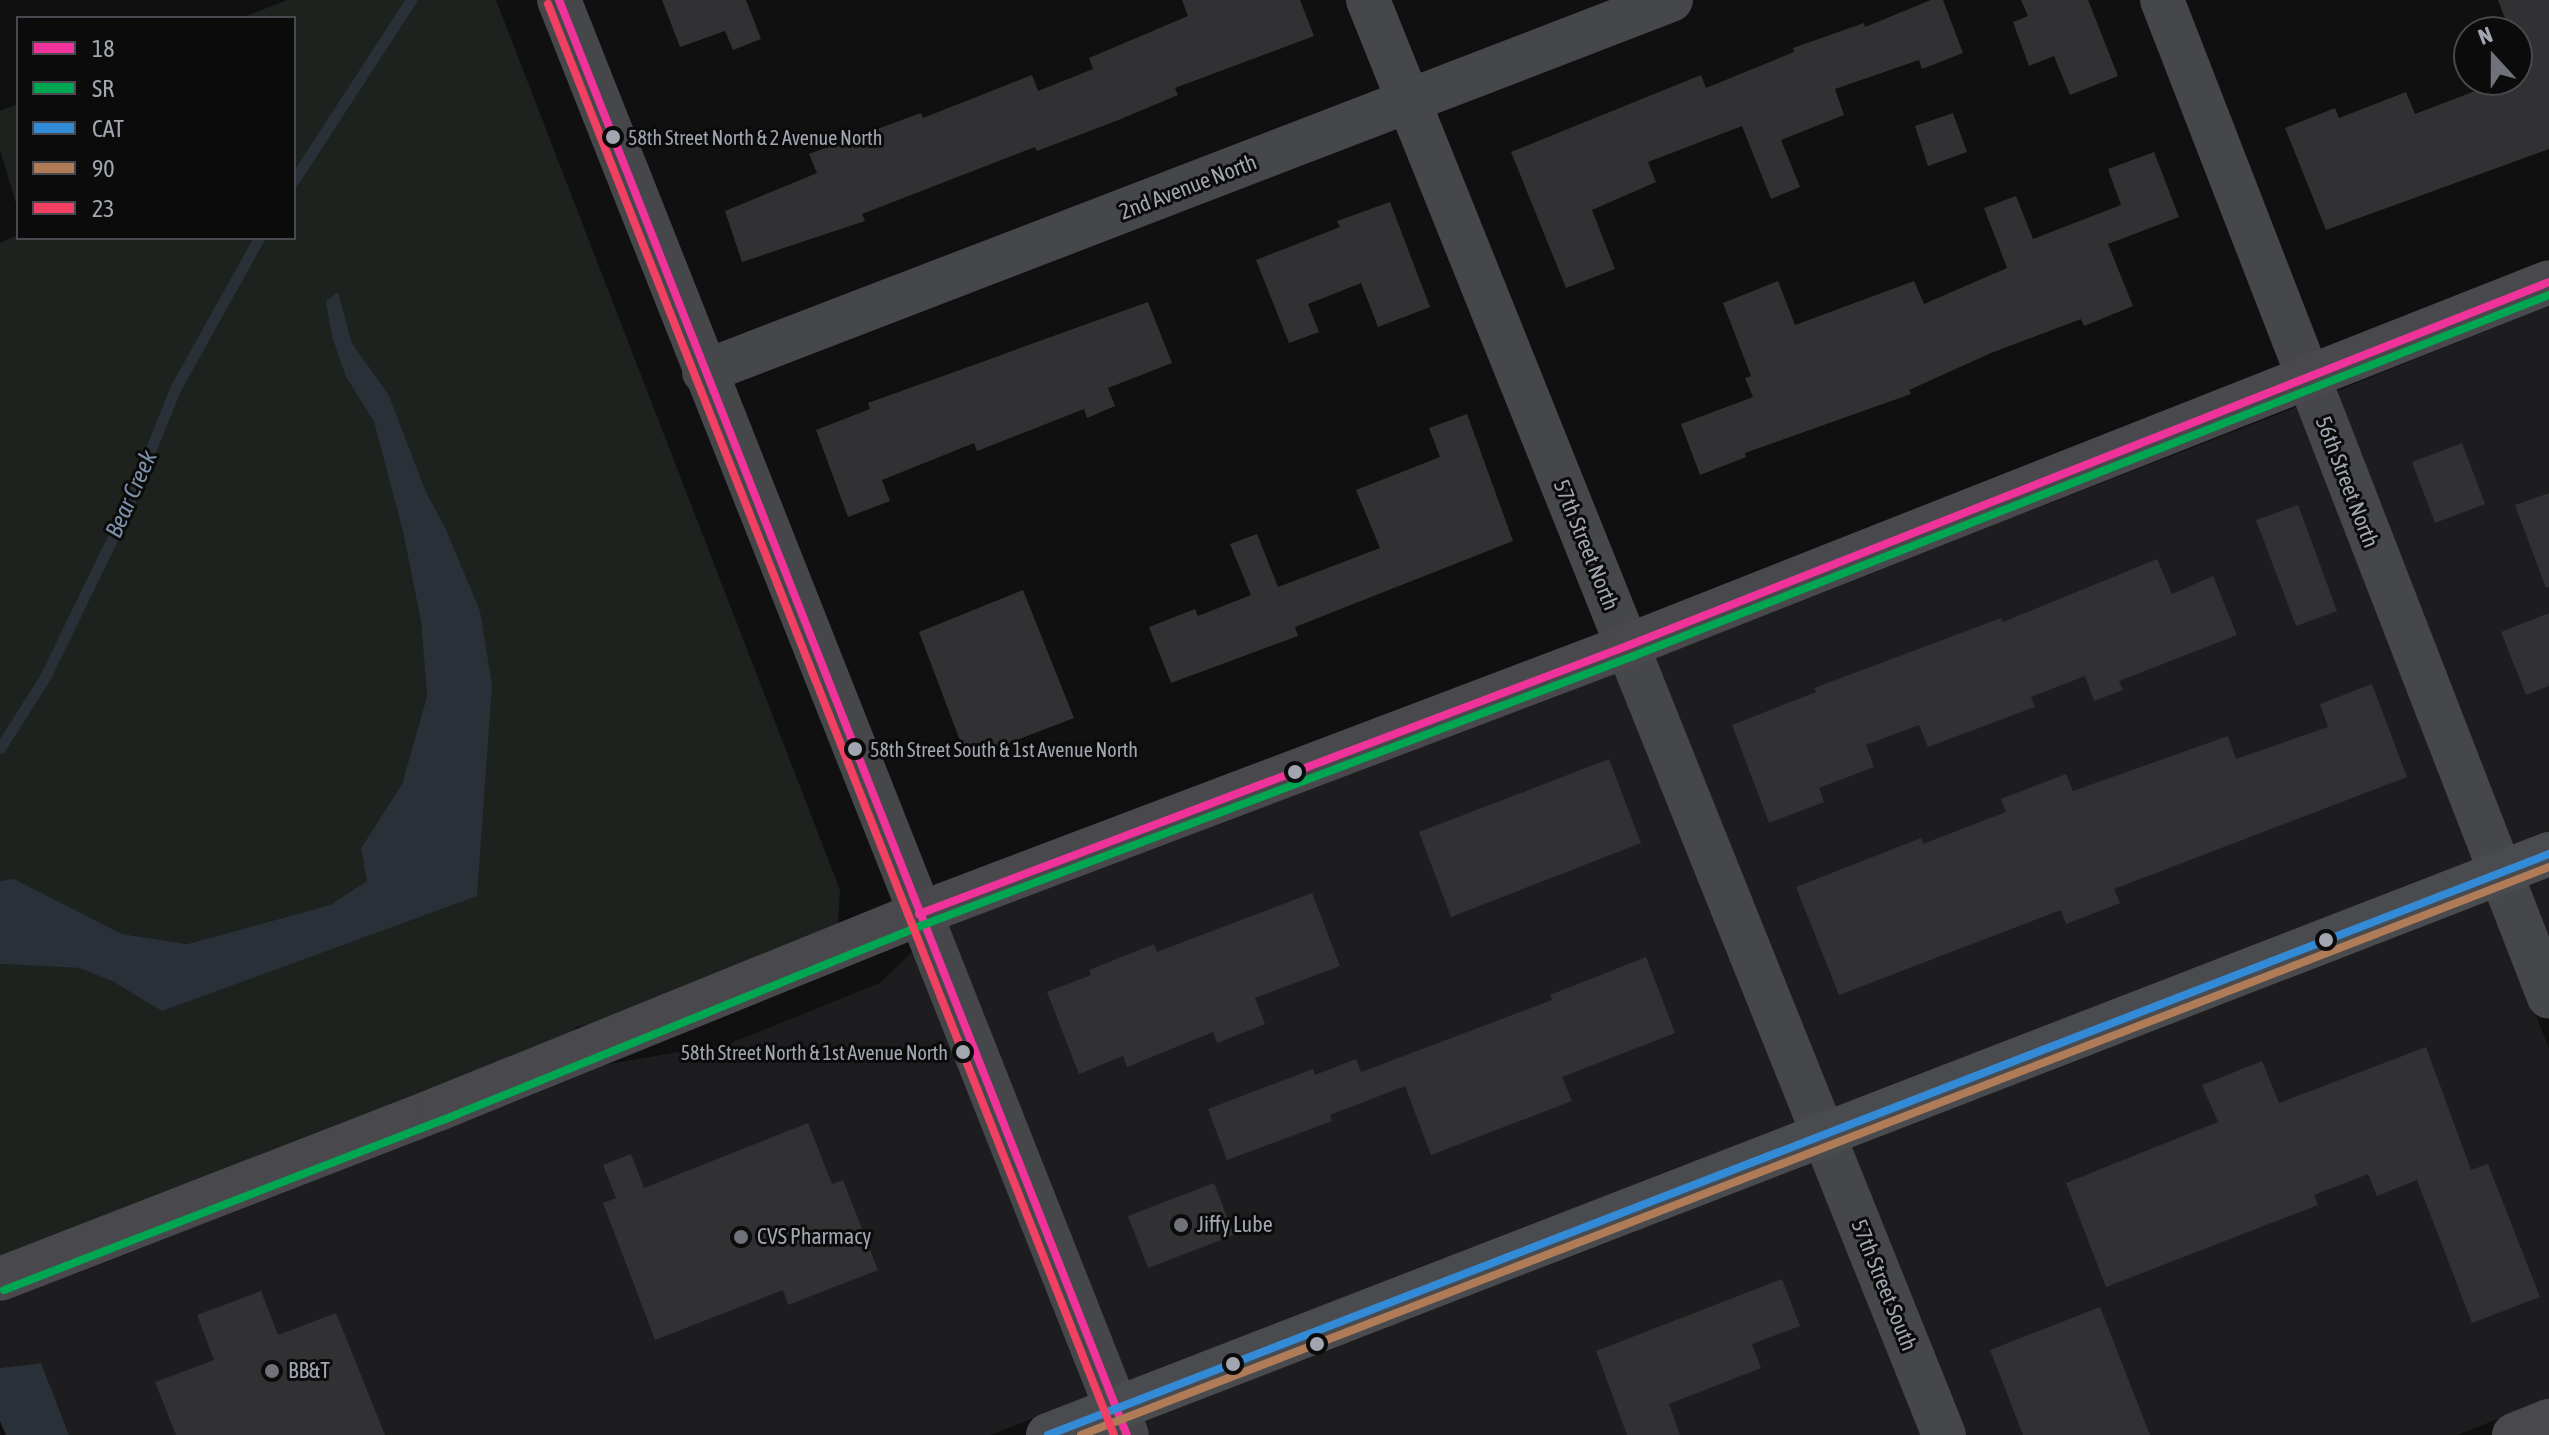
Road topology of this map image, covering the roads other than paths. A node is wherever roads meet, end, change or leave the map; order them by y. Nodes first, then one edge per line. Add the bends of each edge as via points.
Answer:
1 (559, 0) edge
2 (1368, 0) edge
3 (1671, 0) edge
4 (2162, 0) edge
5 (1408, 103) junction
6 (2549, 282) edge
7 (704, 372) junction
8 (2307, 380) junction
9 (1627, 646) junction
10 (2549, 854) edge
11 (2501, 873) junction
12 (919, 914) junction
13 (2549, 997) edge
14 (1823, 1135) junction
15 (4, 1278) edge
16 (2549, 1421) edge
17 (1122, 1422) edge
18 (1048, 1435) edge
19 (1944, 1435) edge
20 (2514, 1435) edge

1 - 7 street
2 - 5 street, 57th Street North
3 - 5 street, 2nd Avenue North
4 - 8 street, 56th Street North
5 - 7 street, 2nd Avenue North
5 - 9 street, 57th Street North
6 - 8 main road
7 - 12 street
8 - 9 main road
8 - 11 street, 56th Street North
9 - 12 main road
9 - 14 street, 57th Street North
10 - 11 main road
11 - 13 street, 56th Street North
11 - 14 main road
12 - 15 main road
12 - 17 street
14 - 17 main road
14 - 19 street, 57th Street South
16 - 20 main road
17 - 18 main road

